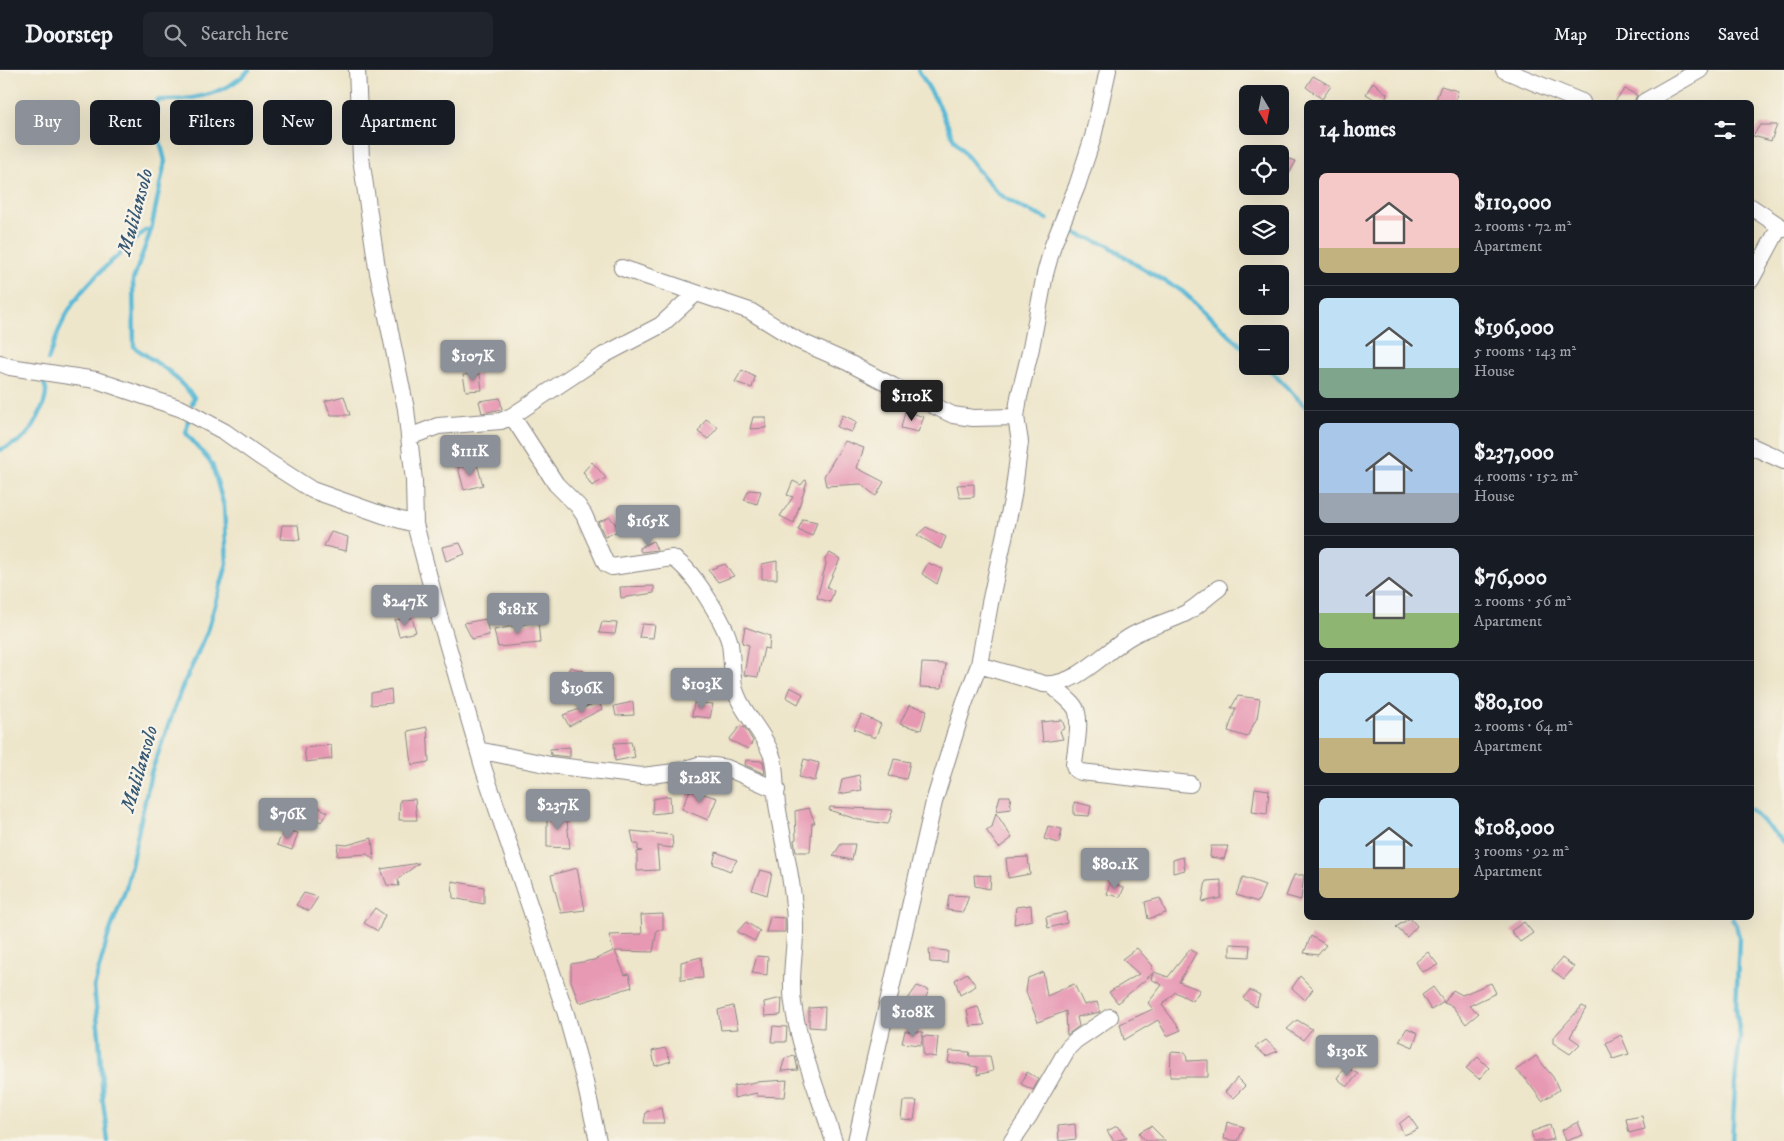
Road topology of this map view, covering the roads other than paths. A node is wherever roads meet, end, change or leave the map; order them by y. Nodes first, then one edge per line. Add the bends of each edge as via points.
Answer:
1 (356, 70) edge
2 (1108, 70) edge
3 (1504, 70) edge
4 (1700, 70) edge
5 (1577, 100) edge
6 (1648, 100) edge
7 (1754, 209) edge
8 (1782, 227) edge
9 (622, 268) dead end
10 (1754, 275) edge
11 (696, 293) junction
12 (0, 363) edge
13 (512, 416) junction
14 (1016, 417) junction
15 (409, 437) junction
16 (1754, 447) edge
17 (1784, 461) edge
18 (415, 524) junction
19 (1219, 588) dead end
20 (979, 665) junction
21 (1051, 684) junction
22 (478, 750) junction
23 (1190, 784) dead end
24 (777, 790) junction
25 (1110, 1017) dead end
26 (598, 1141) edge
27 (834, 1141) edge
28 (856, 1141) edge
29 (1012, 1141) edge

1 - 15 street via 361,158
2 - 14 street via 1093,138 1052,245
3 - 5 street
4 - 6 street
7 - 8 street
8 - 10 street
9 - 11 street
11 - 13 street via 661,325 604,355
11 - 14 street via 750,311 797,340 953,415
12 - 18 street via 96,380 182,409 225,432 312,490
13 - 15 street via 438,426
13 - 24 street via 556,484 578,506 606,564 612,567 672,558 678,560 702,591 724,627 730,643 738,698 764,738 773,759
14 - 20 street via 1020,442 1013,496
15 - 18 street
16 - 17 street
18 - 22 street
19 - 21 street via 1187,613 1134,634 1081,672
20 - 21 street
20 - 28 street via 934,802
21 - 23 street via 1078,712 1076,770
22 - 24 street via 550,765 642,776 658,776 700,765 714,766
22 - 26 street via 566,1014
24 - 27 street via 795,921 792,1002
25 - 29 street via 1068,1048

